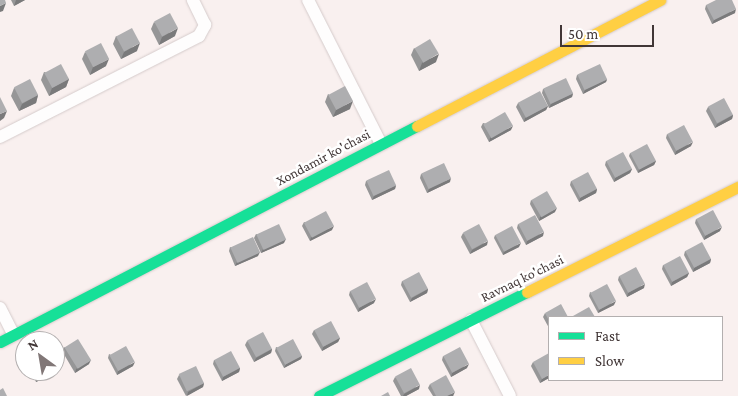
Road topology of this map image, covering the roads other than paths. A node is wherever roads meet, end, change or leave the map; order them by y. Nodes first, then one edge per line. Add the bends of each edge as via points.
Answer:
1 (193, 0) edge
2 (308, 0) edge
3 (660, 0) edge
4 (0, 137) edge
5 (381, 144) junction
6 (738, 187) edge
7 (0, 308) edge
8 (471, 320) junction
9 (14, 335) junction
10 (0, 342) edge
11 (320, 396) edge
12 (510, 396) edge

1 - 4 street via 205,25 199,36
2 - 5 street
3 - 5 main road, Xondamir ko'chasi
5 - 9 main road, Xondamir ko'chasi
6 - 8 main road, Ravnaq ko'chasi
7 - 9 street
8 - 11 main road, Ravnaq ko'chasi
8 - 12 street
9 - 10 main road, Xondamir ko'chasi

